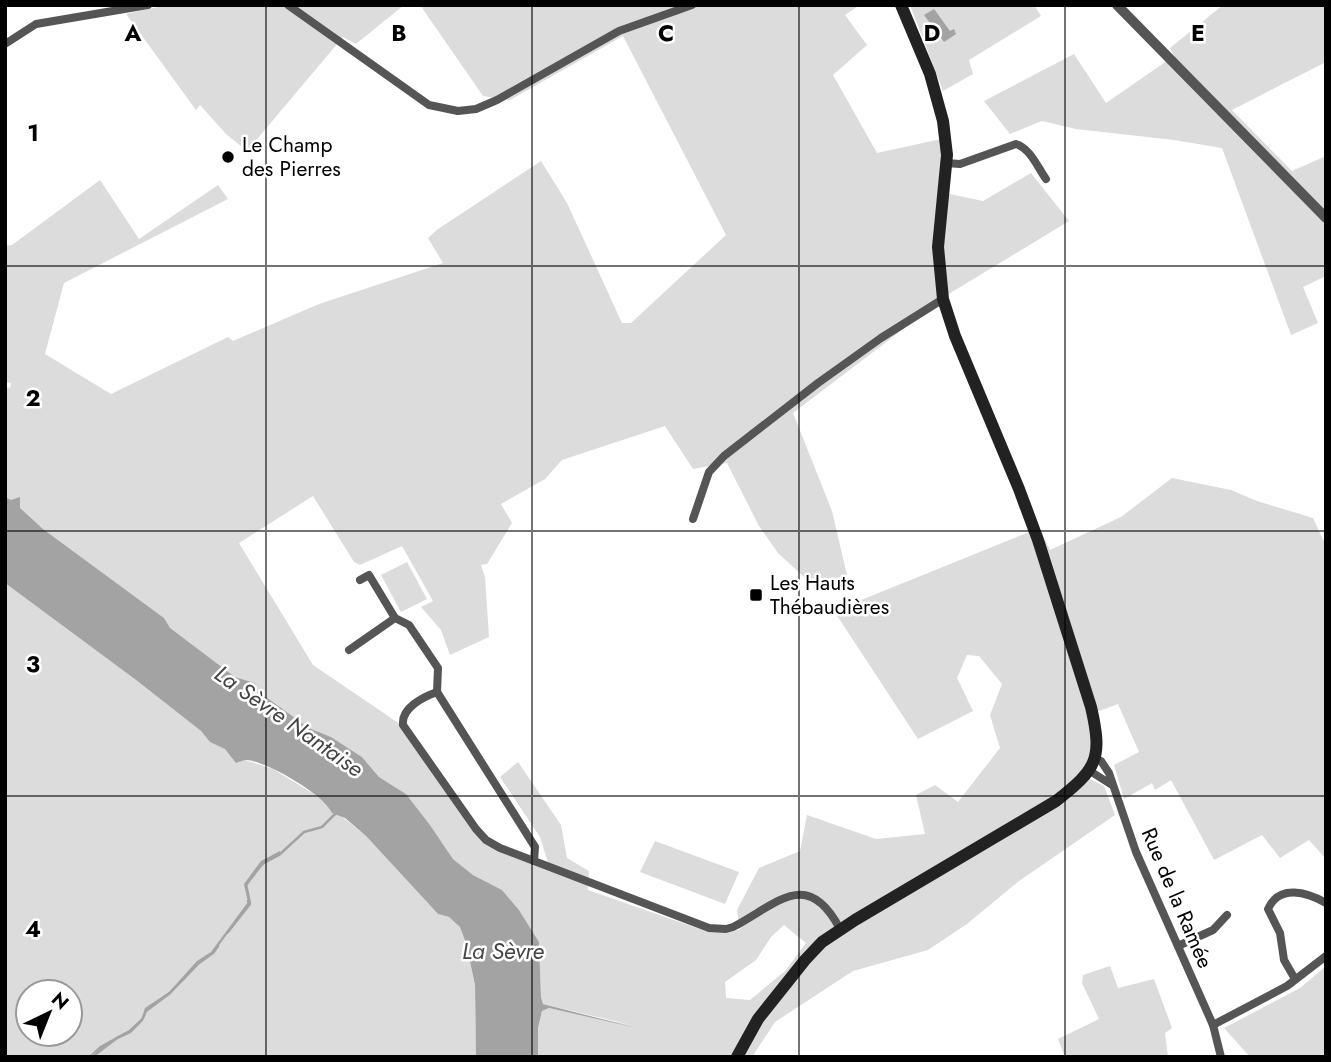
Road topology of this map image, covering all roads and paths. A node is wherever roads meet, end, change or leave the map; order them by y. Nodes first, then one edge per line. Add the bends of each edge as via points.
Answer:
1 (148, 5) edge
2 (288, 5) edge
3 (692, 5) edge
4 (901, 5) edge
5 (1117, 5) edge
6 (5, 44) edge
7 (946, 163) junction
8 (1046, 180) dead end
9 (1326, 218) edge
10 (943, 299) junction
11 (693, 519) dead end
12 (360, 580) dead end
13 (395, 618) junction
14 (349, 650) dead end
15 (437, 692) junction
16 (1095, 758) junction
17 (1090, 771) junction
18 (1112, 785) junction
19 (534, 861) junction
20 (1326, 903) edge
21 (1227, 915) dead end
22 (840, 929) junction
23 (1178, 946) junction
24 (1326, 956) edge
25 (1295, 979) junction
26 (1213, 1025) junction
27 (737, 1057) edge
28 (1221, 1057) edge

1 - 6 street via 36,24
2 - 3 street via 429,105 458,111 497,100 619,31
4 - 7 main road via 939,103
5 - 9 street
7 - 8 street via 960,164 1016,144 1028,152
7 - 10 main road via 938,247
10 - 11 street via 818,383 724,456 709,472
10 - 16 main road via 1038,540 1091,707
12 - 13 street via 369,575
13 - 14 street
13 - 15 street via 409,625 438,668
15 - 19 street via 535,846
15 - 19 street via 405,712 403,725 486,840
16 - 17 main road
16 - 18 street, Rue de la Ramée via 1109,772
17 - 18 street
17 - 22 main road via 1056,801
18 - 23 street, Rue de la Ramée
19 - 22 street via 709,928 733,927 777,900 797,894 820,901
20 - 25 street via 1295,891 1270,904 1284,960
21 - 23 street via 1213,930
22 - 27 main road via 805,960 773,999
23 - 26 street, Rue de la Ramée
24 - 25 street
25 - 26 street
26 - 28 street, Rue de la Ramée

